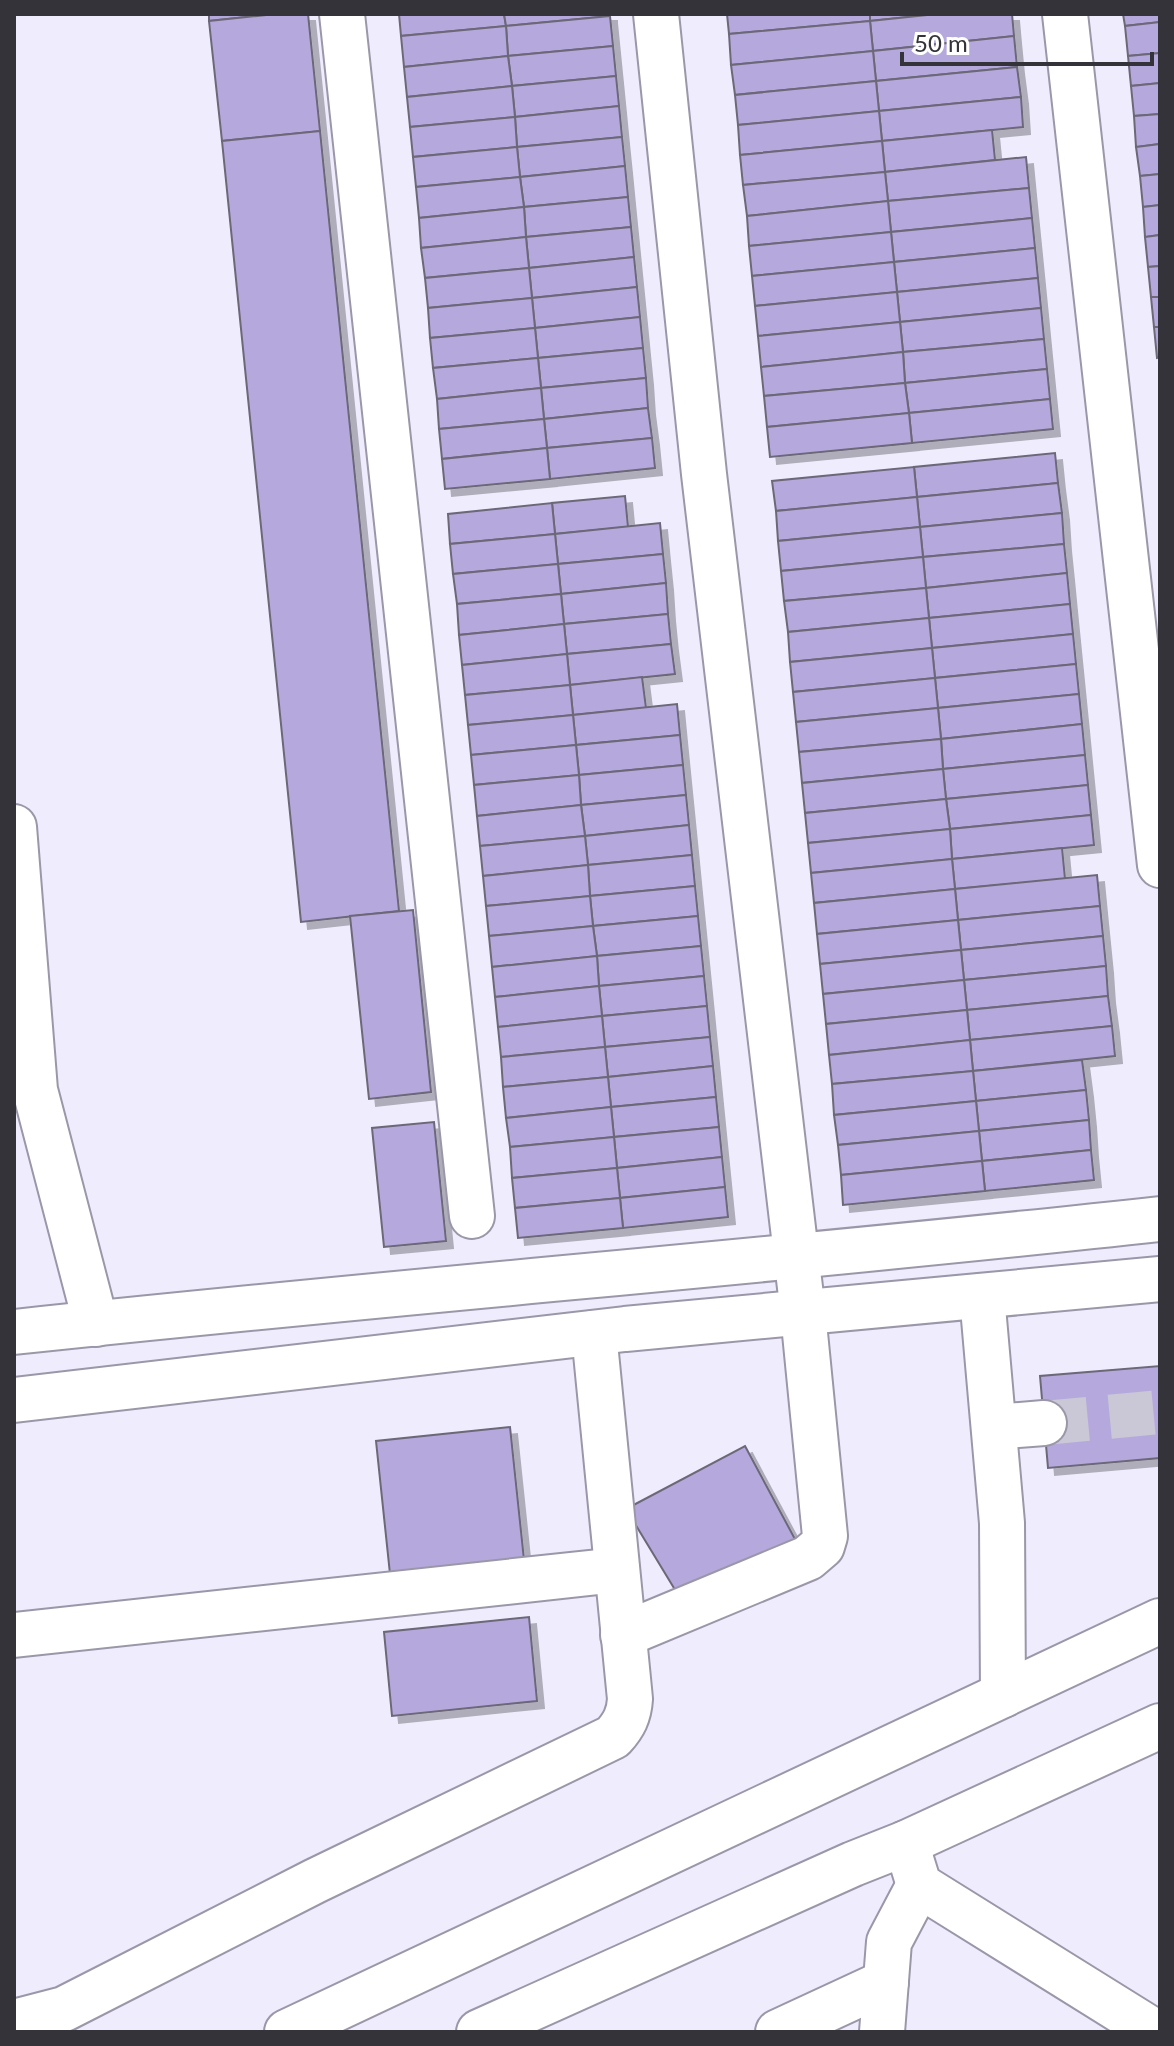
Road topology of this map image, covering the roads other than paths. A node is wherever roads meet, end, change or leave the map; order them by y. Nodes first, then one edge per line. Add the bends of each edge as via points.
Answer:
1 (342, 14) edge
2 (656, 14) edge
3 (1065, 14) edge
4 (14, 827) edge
5 (1160, 865) edge
6 (472, 1216) dead end
7 (1160, 1219) edge
8 (795, 1257) junction
9 (1160, 1279) edge
10 (982, 1296) junction
11 (803, 1313) junction
12 (96, 1324) junction
13 (14, 1332) edge
14 (594, 1333) junction
15 (14, 1400) edge
16 (1044, 1423) tunnel mouth
17 (994, 1427) junction
18 (617, 1570) junction
19 (1160, 1621) edge
20 (14, 1635) edge
21 (623, 1635) junction
22 (1003, 1695) junction
23 (1160, 1726) edge
24 (906, 1843) junction
25 (919, 1885) junction
26 (886, 1982) junction
27 (14, 2022) edge
28 (287, 2032) edge
29 (479, 2032) edge
30 (778, 2032) edge
31 (882, 2032) edge
32 (1155, 2032) edge

1 - 6 street
2 - 8 street
3 - 5 street
4 - 12 street via 35,1090
7 - 8 street
8 - 11 street
8 - 12 street
9 - 10 street
10 - 11 street
10 - 17 street
11 - 14 street
11 - 21 street via 822,1546 808,1558
12 - 13 street
14 - 15 street
14 - 18 street
16 - 17 street
17 - 22 street via 1002,1523
18 - 20 street
18 - 21 street
19 - 22 street
21 - 27 street via 630,1709 613,1737 64,2009
22 - 28 street
23 - 24 street
24 - 25 street
24 - 29 street
25 - 26 street via 889,1942
25 - 32 street
26 - 30 street
26 - 31 street

